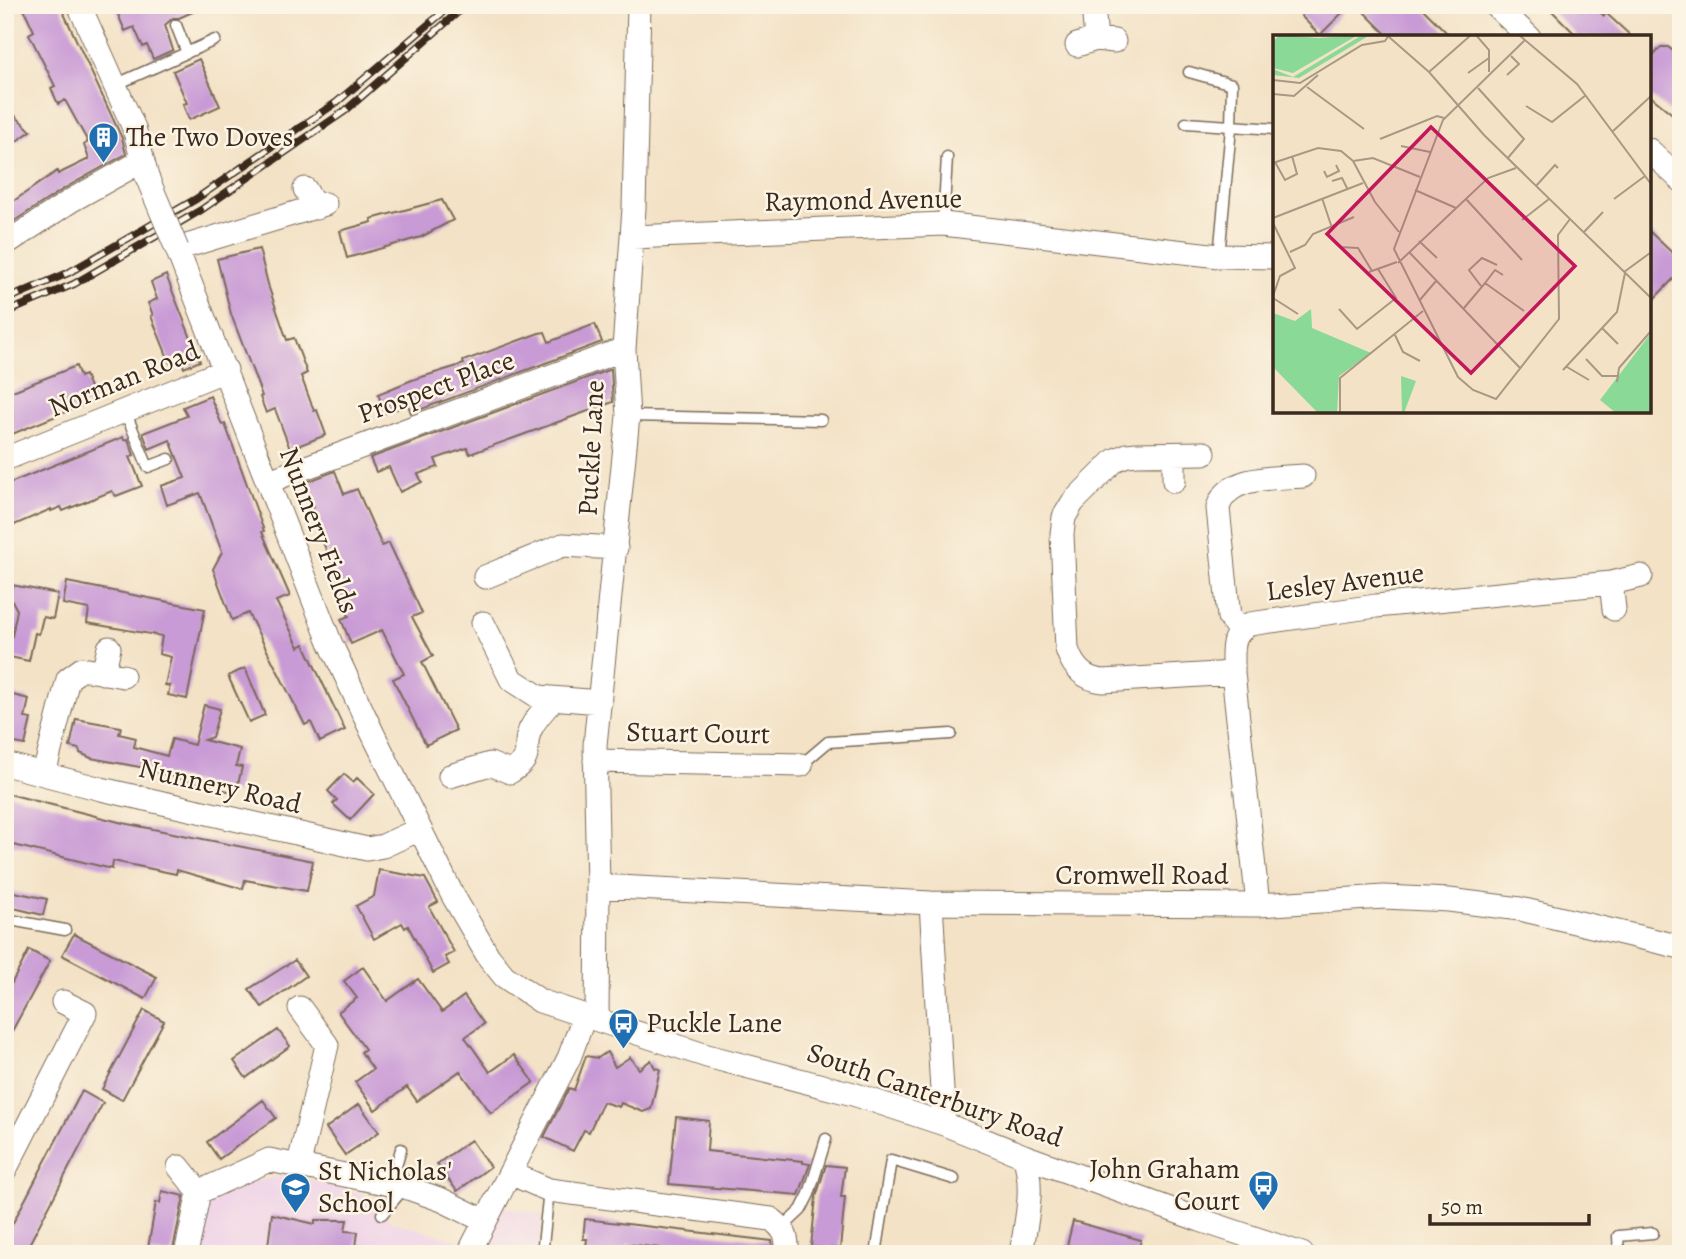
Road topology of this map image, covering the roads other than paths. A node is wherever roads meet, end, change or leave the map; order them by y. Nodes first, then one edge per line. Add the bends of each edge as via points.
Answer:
1 (79, 5) edge
2 (639, 5) edge
3 (1093, 5) edge
4 (1495, 5) edge
5 (176, 25) dead end
6 (1526, 35) edge
7 (215, 40) dead end
8 (1096, 42) dead end
9 (187, 53) junction
10 (1189, 72) dead end
11 (115, 85) junction
12 (1186, 123) dead end
13 (1231, 128) junction
14 (1273, 129) edge
15 (1651, 152) edge
16 (947, 157) dead end
17 (145, 169) junction
18 (1681, 180) edge
19 (315, 200) dead end
20 (943, 224) junction
21 (632, 237) junction
22 (5, 244) edge
23 (177, 249) junction
24 (1273, 257) edge
25 (1219, 263) junction
26 (624, 349) junction
27 (226, 370) junction
28 (125, 411) junction
29 (628, 416) junction
30 (821, 420) dead end
31 (1204, 453) dead end
32 (1174, 454) junction
33 (5, 459) edge
34 (169, 459) dead end
35 (1303, 476) dead end
36 (269, 481) junction
37 (1174, 481) dead end
38 (616, 548) junction
39 (1641, 576) dead end
40 (485, 577) dead end
41 (1611, 583) junction
42 (1614, 609) dead end
43 (483, 623) dead end
44 (1239, 630) junction
45 (109, 648) dead end
46 (1233, 673) junction
47 (554, 699) junction
48 (600, 702) junction
49 (951, 734) dead end
50 (595, 761) junction
51 (5, 764) edge
52 (801, 765) joint
53 (44, 774) junction
54 (450, 776) dead end
55 (420, 829) junction
56 (598, 886) junction
57 (931, 904) junction
58 (1258, 905) junction
59 (5, 919) edge
60 (65, 930) dead end
61 (1681, 947) edge
62 (63, 1002) dead end
63 (300, 1008) dead end
64 (591, 1018) junction
65 (944, 1124) junction
66 (826, 1139) dead end
67 (401, 1149) dead end
68 (1024, 1156) junction
69 (299, 1164) junction
70 (180, 1167) dead end
71 (5, 1171) edge
72 (510, 1173) junction
73 (954, 1179) dead end
74 (398, 1185) junction
75 (549, 1190) junction
76 (199, 1192) junction
77 (382, 1214) dead end
78 (485, 1220) junction
79 (782, 1228) junction
80 (1653, 1233) dead end
81 (470, 1250) edge
82 (186, 1254) edge
83 (542, 1254) edge
84 (787, 1254) edge
85 (876, 1254) edge
86 (1021, 1254) edge
87 (1302, 1254) edge
88 (1619, 1254) edge

1 - 11 street, Nunnery Fields
2 - 21 street, Puckle Lane
3 - 8 street
4 - 6 street
5 - 9 lane
7 - 9 lane
9 - 11 lane
10 - 13 lane via 1232,84
11 - 17 street, Nunnery Fields
12 - 13 lane
13 - 14 lane
13 - 25 lane
15 - 18 street
16 - 20 lane
17 - 22 street via 72,200
17 - 23 street, Nunnery Fields, bridge
19 - 23 street
20 - 21 street, Raymond Avenue
20 - 25 street, Raymond Avenue
21 - 26 street, Puckle Lane
23 - 27 street, Nunnery Fields
24 - 25 street, Raymond Avenue
26 - 29 street, Puckle Lane
26 - 36 street, Prospect Place
27 - 28 street, Norman Road
27 - 36 street, Nunnery Fields
28 - 33 street, Norman Road
28 - 34 lane via 148,467
29 - 30 lane
29 - 38 street, Puckle Lane
31 - 32 street
32 - 37 street
32 - 46 street via 1127,455 1115,460 1064,517 1067,649 1071,662 1092,680
35 - 44 street via 1260,479 1229,489 1221,497 1218,508 1229,617
36 - 55 street, Nunnery Fields via 330,642
38 - 40 street via 563,545
38 - 48 street, Puckle Lane
39 - 41 street, Lesley Avenue
41 - 42 street
41 - 44 street, Lesley Avenue via 1376,606 1250,624
43 - 47 street via 512,679 539,697
44 - 46 street, Lesley Avenue via 1234,639
45 - 53 street via 113,674 82,669 68,679
46 - 58 street, Lesley Avenue
47 - 48 street
47 - 54 street via 529,732 523,764 510,772 490,764
48 - 50 street, Puckle Lane
49 - 52 lane via 828,742
50 - 52 street, Stuart Court
50 - 56 street, Puckle Lane
51 - 53 street, Nunnery Road
53 - 55 street, Nunnery Road via 367,849
55 - 64 street, Nunnery Fields via 452,894 504,976 540,1001
56 - 57 street, Cromwell Road
56 - 64 street, Puckle Lane
57 - 58 street, Cromwell Road
57 - 65 street
58 - 61 street, Cromwell Road via 1384,897 1450,900 1520,909
59 - 60 lane
62 - 71 street via 85,1013
63 - 69 street via 327,1045
64 - 65 street, South Canterbury Road
64 - 72 street, Puckle Lane
65 - 68 street, South Canterbury Road
66 - 79 lane via 809,1194 801,1210
67 - 74 lane
68 - 86 street via 1029,1171 1028,1208
68 - 87 street, South Canterbury Road
69 - 74 street
69 - 76 street via 269,1160
70 - 76 street
72 - 75 street
72 - 78 street, Puckle Lane
73 - 85 lane via 891,1160
74 - 77 lane
74 - 78 street
75 - 79 street via 758,1216
75 - 83 lane
76 - 82 street
78 - 81 street, Puckle Lane
79 - 84 street
80 - 88 lane via 1618,1236

